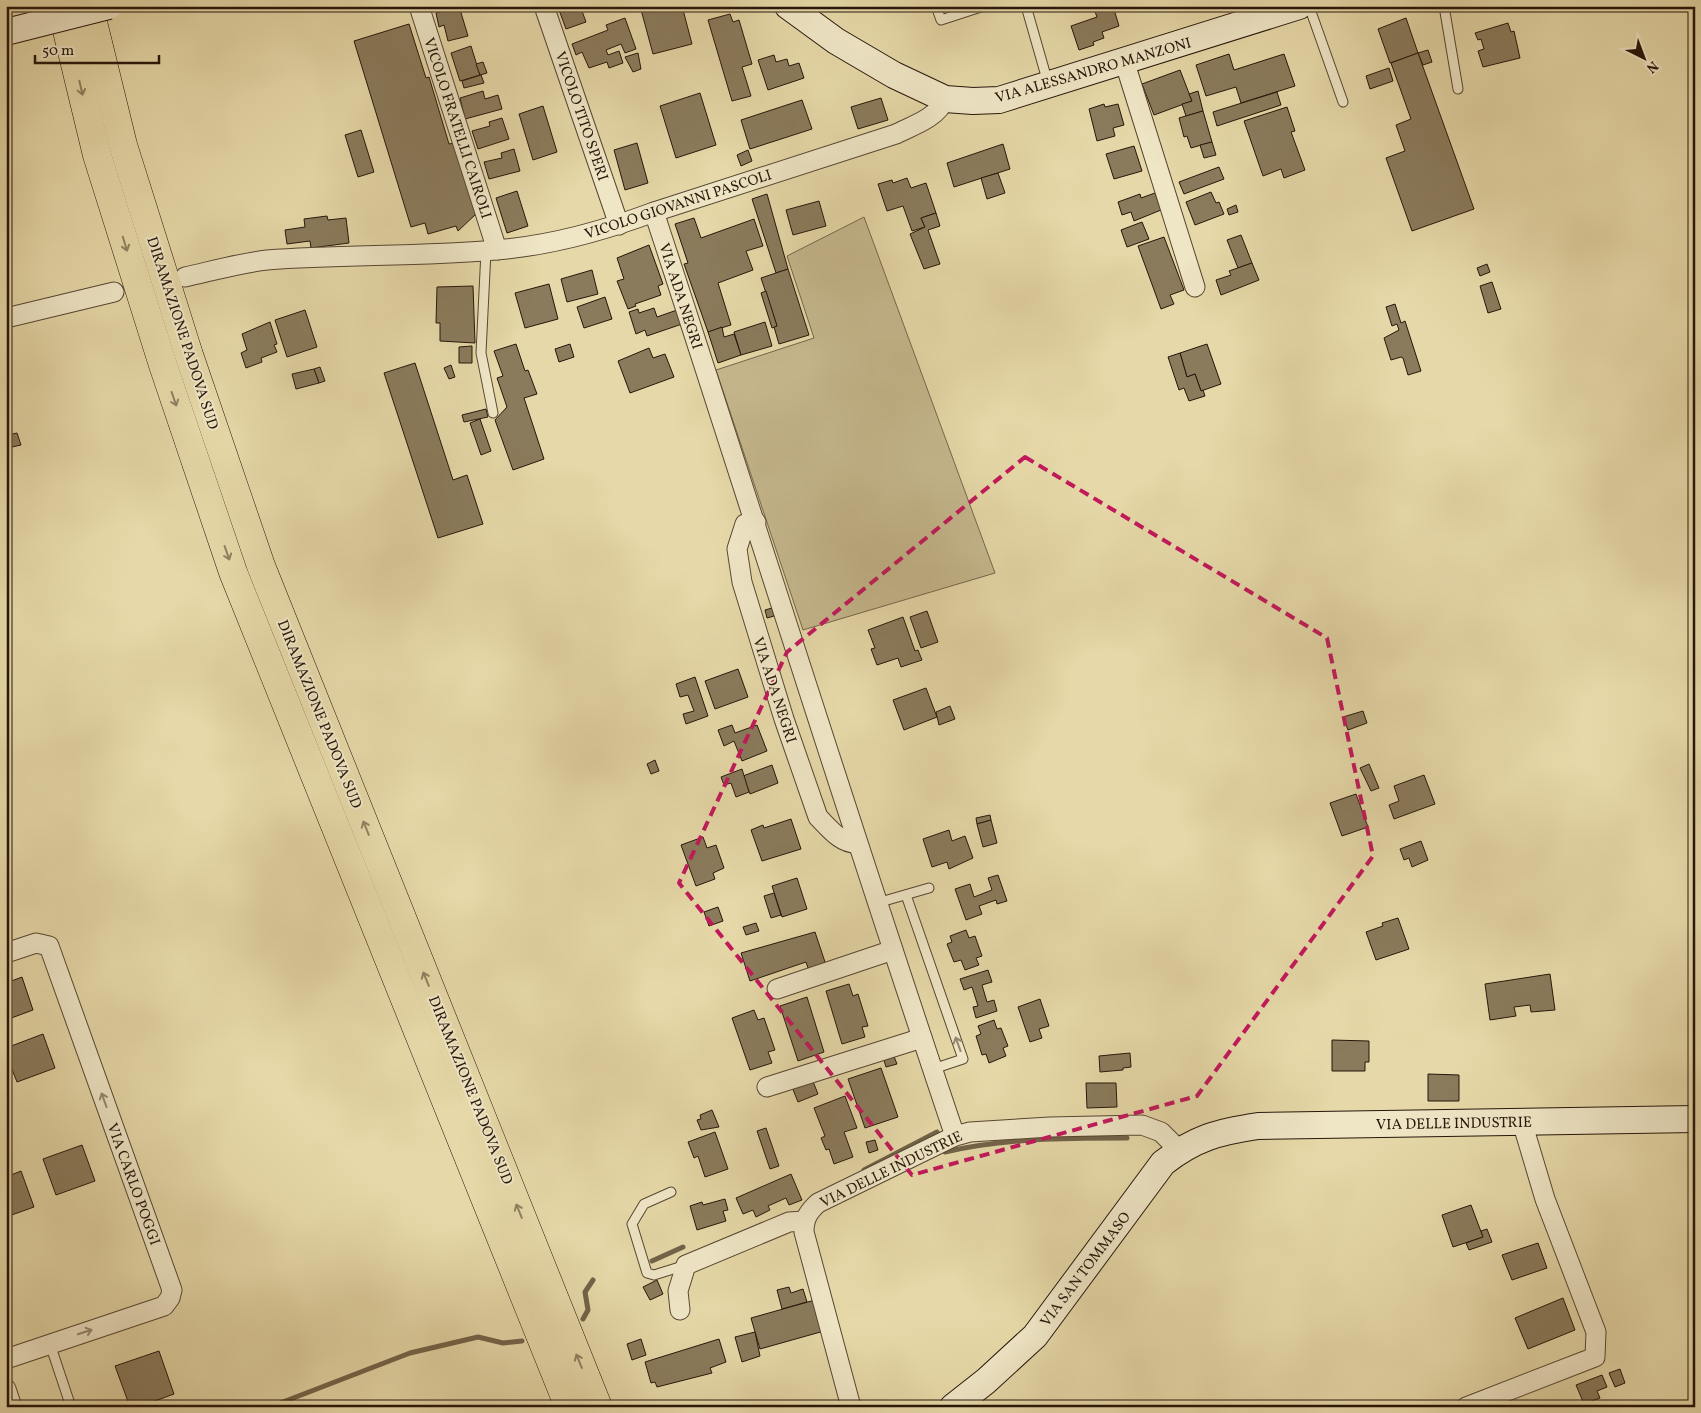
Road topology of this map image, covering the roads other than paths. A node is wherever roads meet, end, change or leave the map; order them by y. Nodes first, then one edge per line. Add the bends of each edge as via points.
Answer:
1 (61, 6) edge
2 (89, 6) edge
3 (109, 6) edge
4 (419, 6) edge
5 (544, 6) edge
6 (788, 6) edge
7 (936, 6) edge
8 (984, 6) edge
9 (1026, 6) edge
10 (1299, 6) edge
11 (1309, 6) edge
12 (1444, 6) edge
13 (6, 32) edge
14 (1123, 63) junction
15 (1049, 85) junction
16 (1458, 89) dead end
17 (945, 98) junction
18 (1343, 102) dead end
19 (654, 212) junction
20 (619, 225) junction
21 (491, 251) junction
22 (185, 277) dead end
23 (1195, 287) dead end
24 (114, 292) dead end
25 (6, 318) edge
26 (494, 413) dead end
27 (756, 522) junction
28 (857, 843) junction
29 (929, 888) dead end
30 (906, 895) junction
31 (876, 903) junction
32 (893, 950) junction
33 (6, 953) edge
34 (777, 989) dead end
35 (922, 1038) junction
36 (933, 1069) junction
37 (767, 1087) dead end
38 (1695, 1119) edge
39 (1522, 1122) junction
40 (1214, 1134) joint
41 (955, 1136) junction
42 (1179, 1150) junction
43 (672, 1192) dead end
44 (804, 1221) junction
45 (686, 1265) junction
46 (680, 1310) dead end
47 (50, 1344) junction
48 (6, 1360) edge
49 (6, 1389) edge
50 (12, 1407) edge
51 (71, 1407) edge
52 (569, 1407) edge
53 (598, 1407) edge
54 (851, 1407) edge
55 (953, 1407) edge
56 (1466, 1407) edge

1 -> 52 highway, DIRAMAZIONE PADOVA SUD via 97,155 233,572
53 -> 2 highway, DIRAMAZIONE PADOVA SUD via 261,566 189,355 123,145
3 - 13 street, bridge
4 - 21 street, VICOLO FRATELLI CAIROLI
5 - 20 street, VICOLO TITO SPERI
6 - 17 street, VIA ALESSANDRO MANZONI via 836,41 886,70
7 - 8 lane via 941,20
9 - 15 lane
10 - 14 street, VIA ALESSANDRO MANZONI
11 - 18 lane
12 - 16 lane
14 - 15 street, VIA ALESSANDRO MANZONI
14 - 23 street
15 - 17 street, VIA ALESSANDRO MANZONI via 999,100
17 - 19 street, VICOLO GIOVANNI PASCOLI via 942,107 931,116 896,134
19 - 20 street, VICOLO GIOVANNI PASCOLI
19 - 27 street, VIA ADA NEGRI
20 - 21 street, VICOLO GIOVANNI PASCOLI via 553,242
21 - 22 street, VICOLO GIOVANNI PASCOLI via 264,260
21 - 26 lane via 481,353
24 - 25 street
27 - 28 street, VIA ADA NEGRI
27 - 28 street, VIA ADA NEGRI via 745,524 737,549 742,582 762,650 818,817 838,837
28 - 31 street, VIA ADA NEGRI
29 - 30 lane
30 - 31 lane
36 -> 30 lane via 963,1059
31 - 32 street, VIA ADA NEGRI
32 - 34 street
32 - 35 street, VIA ADA NEGRI
47 -> 33 street, VIA CARLO POGGI via 164,1306 172,1290 49,946 36,943
35 - 36 street, VIA ADA NEGRI
35 - 37 street
36 - 41 street, VIA ADA NEGRI
38 - 39 street, VIA DELLE INDUSTRIE
39 - 40 street, VIA DELLE INDUSTRIE via 1258,1126
39 - 56 street via 1545,1199 1596,1332 1595,1357
40 - 42 street, VIA SAN TOMMASO
41 - 42 street, VIA DELLE INDUSTRIE via 970,1132 1050,1127 1142,1125 1161,1132
41 - 44 street, VIA DELLE INDUSTRIE via 818,1203
42 - 55 street, VIA SAN TOMMASO via 1164,1163 1035,1336
43 - 45 lane via 644,1204 632,1224 647,1274 654,1275
44 - 45 street via 790,1222
44 - 54 street via 804,1232
45 - 46 street via 678,1291
47 - 48 street, VIA CARLO POGGI
47 - 51 lane
49 - 50 street

